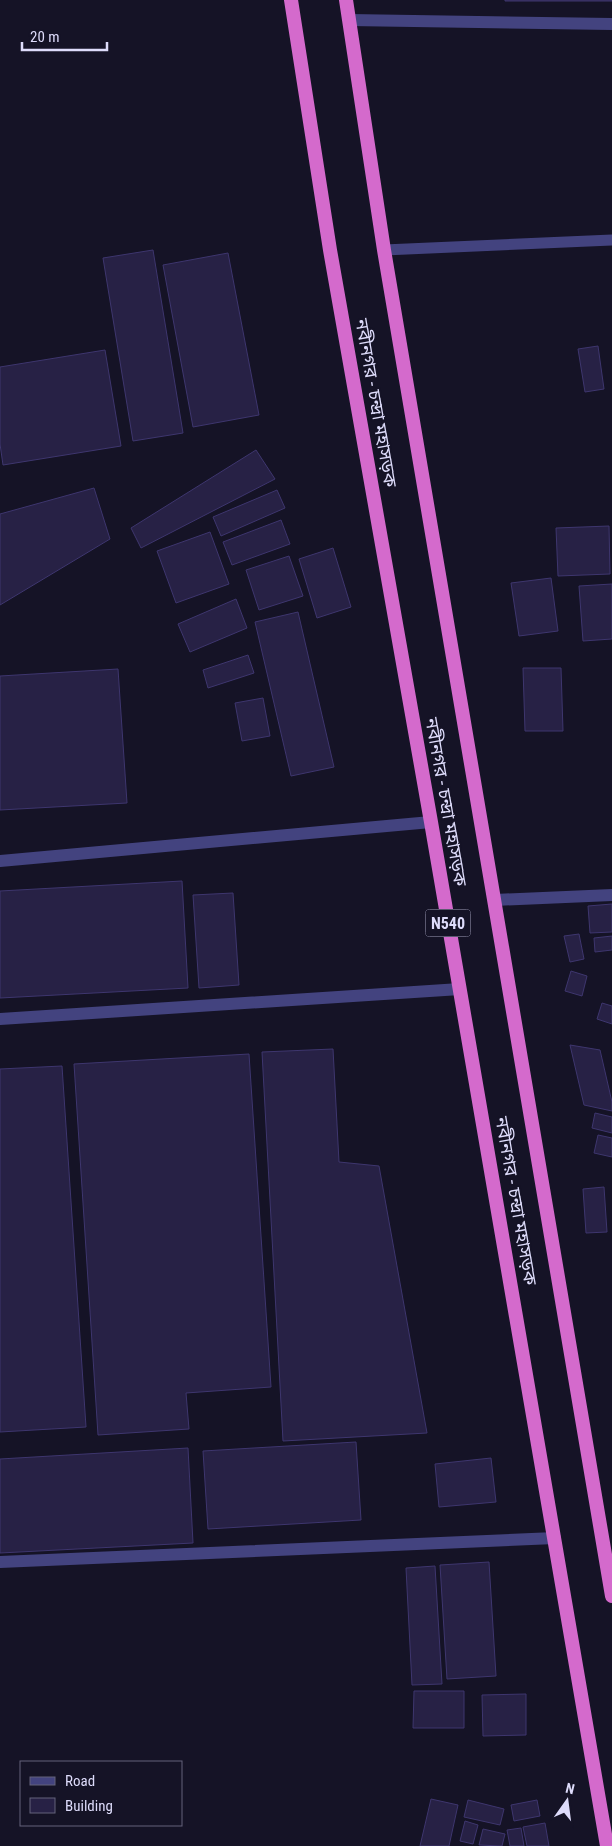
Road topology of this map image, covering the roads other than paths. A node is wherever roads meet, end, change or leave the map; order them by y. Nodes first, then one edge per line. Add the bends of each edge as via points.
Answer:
1 (291, 0) edge
2 (346, 0) edge
3 (349, 20) junction
4 (612, 24) edge
5 (612, 240) edge
6 (384, 250) junction
7 (431, 822) junction
8 (0, 861) edge
9 (612, 895) edge
10 (495, 900) junction
11 (460, 989) junction
12 (0, 1019) edge
13 (555, 1538) junction
14 (0, 1562) edge
15 (612, 1596) edge
16 (607, 1846) edge

1 - 7 highway, নবীনগর - চন্দ্রা মহাসড়ক / N540 via 330,250
2 - 3 highway, নবীনগর - চন্দ্রা মহাসড়ক / N540
3 - 4 street
3 - 6 highway, নবীনগর - চন্দ্রা মহাসড়ক / N540
5 - 6 lane
6 - 10 highway, নবীনগর - চন্দ্রা মহাসড়ক / N540
7 - 8 street
7 - 11 highway, নবীনগর - চন্দ্রা মহাসড়ক / N540
9 - 10 street
10 - 15 highway, নবীনগর - চন্দ্রা মহাসড়ক / N540
11 - 12 street
11 - 13 highway, নবীনগর - চন্দ্রা মহাসড়ক / N540
13 - 14 street
13 - 16 highway, নবীনগর - চন্দ্রা মহাসড়ক / N540

